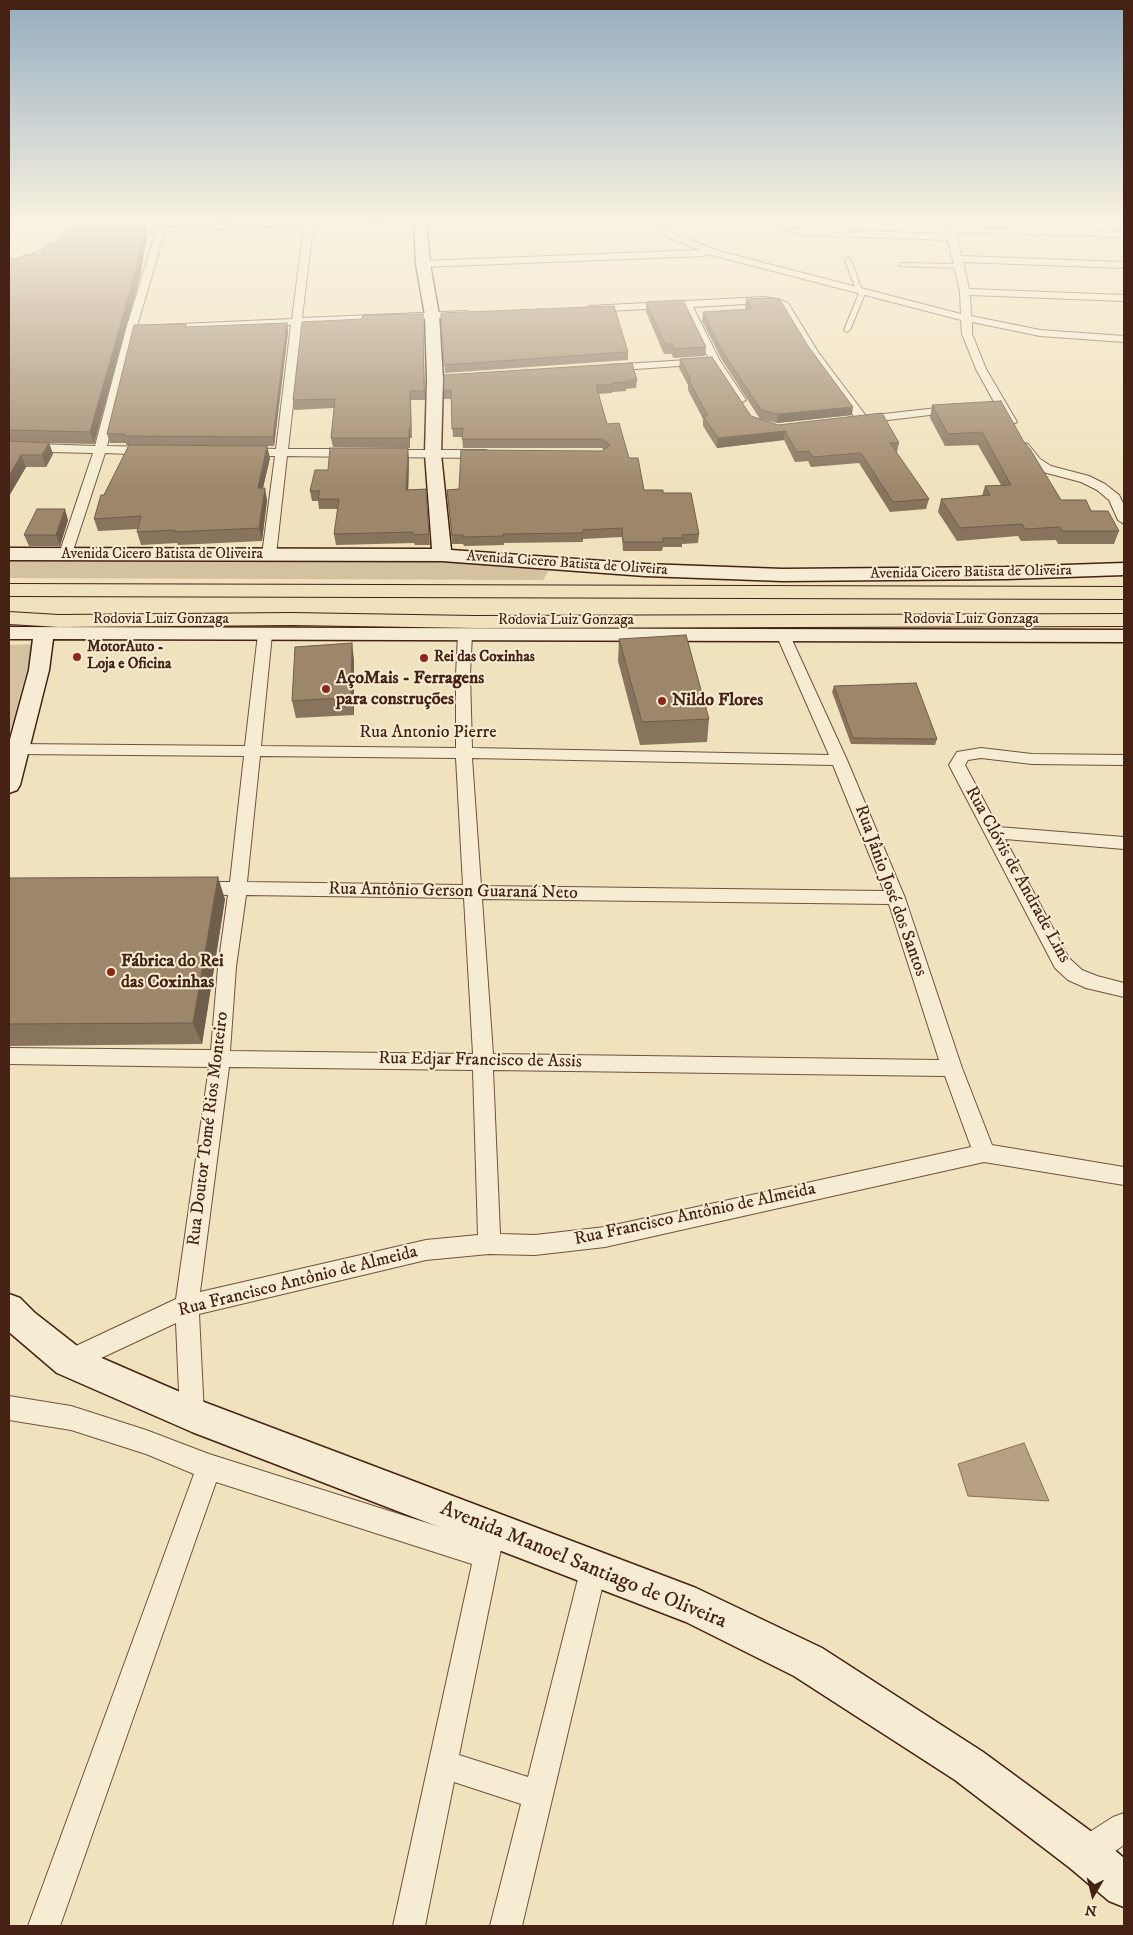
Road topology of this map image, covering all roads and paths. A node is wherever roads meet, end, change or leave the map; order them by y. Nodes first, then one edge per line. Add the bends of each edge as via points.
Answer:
1 (137, 309) edge
2 (299, 309) edge
3 (431, 309) edge
4 (592, 309) edge
5 (689, 309) edge
6 (787, 309) edge
7 (854, 309) edge
8 (932, 309) edge
9 (966, 309) edge
10 (576, 310) edge
11 (480, 313) edge
12 (432, 315) junction
13 (966, 318) junction
14 (297, 322) junction
15 (131, 329) junction
16 (847, 330) dead end
17 (1124, 339) edge
18 (715, 362) junction
19 (599, 368) edge
20 (971, 408) edge
21 (746, 410) edge
22 (9, 447) edge
23 (100, 451) junction
24 (167, 452) edge
25 (234, 452) edge
26 (282, 453) junction
27 (432, 454) junction
28 (502, 454) edge
29 (1124, 520) edge
30 (9, 554) edge
31 (66, 554) junction
32 (270, 555) junction
33 (442, 556) junction
34 (1124, 569) edge
35 (9, 590) edge
36 (1124, 594) edge
37 (9, 618) edge
38 (1124, 620) edge
39 (9, 633) edge
40 (44, 634) junction
41 (265, 634) junction
42 (466, 634) junction
43 (783, 634) junction
44 (1124, 636) edge
45 (17, 749) junction
46 (253, 752) junction
47 (464, 753) junction
48 (839, 760) junction
49 (1124, 760) edge
50 (9, 785) edge
51 (993, 832) junction
52 (1124, 843) edge
53 (178, 888) edge
54 (238, 888) junction
55 (474, 892) junction
56 (896, 898) junction
57 (1124, 990) edge
58 (9, 1056) edge
59 (220, 1058) junction
60 (483, 1061) junction
61 (952, 1068) junction
62 (984, 1153) junction
63 (1124, 1176) edge
64 (489, 1244) junction
65 (187, 1306) junction
66 (9, 1310) edge
67 (69, 1361) junction
68 (9, 1408) edge
69 (192, 1416) junction
70 (209, 1467) junction
71 (490, 1542) junction
72 (594, 1567) junction
73 (443, 1764) junction
74 (538, 1795) junction
75 (1124, 1828) edge
76 (1085, 1852) junction
77 (1124, 1886) edge
78 (44, 1926) edge
79 (409, 1926) edge
80 (506, 1926) edge

1 - 15 street
2 - 14 street
3 - 12 main road
4 - 10 street
5 - 18 street
6 - 20 street via 858,420
7 - 16 lane
8 - 13 street
9 - 13 street
11 - 12 street
12 - 14 street
12 - 27 main road via 440,378
13 - 17 street via 1040,333
13 - 29 street via 967,334 996,405 1028,454 1047,469 1102,487 1115,498
14 - 15 street
14 - 26 street
15 - 23 street
18 - 19 street
18 - 21 street
22 - 23 street
23 - 24 street
23 - 31 street
25 - 26 street
26 - 27 street
26 - 32 street
27 - 28 street
27 - 33 main road
30 - 31 main road, Avenida Cicero Batista de Oliveira
31 - 32 main road, Avenida Cicero Batista de Oliveira
32 - 33 main road, Avenida Cicero Batista de Oliveira
33 - 34 main road, Avenida Cicero Batista de Oliveira via 645,570 783,575
35 - 36 highway, Rodovia Luiz Gonzaga
37 - 38 highway, Rodovia Luiz Gonzaga via 59,621 291,619 475,622
39 - 40 main road
40 - 41 main road
40 - 45 main road via 40,670
41 - 42 main road
41 - 46 street, Rua Doutor Tomé Rios Monteiro
42 - 43 main road
42 - 47 street
43 - 44 main road
43 - 48 street, Rua Jânio José dos Santos
45 - 46 street, Rua Antonio Pierre
45 - 50 main road
46 - 47 street, Rua Antonio Pierre
46 - 54 street, Rua Doutor Tomé Rios Monteiro
47 - 48 street, Rua Antonio Pierre
47 - 55 street
48 - 56 street, Rua Jânio José dos Santos
49 - 51 street, Rua Clóvis de Andrade Lins via 1032,759 981,753 963,756 957,765
51 - 52 street
51 - 57 street, Rua Clóvis de Andrade Lins via 1062,963 1075,975 1093,983
53 - 54 street, Rua Antônio Gerson Guaraná Neto
54 - 55 street, Rua Antônio Gerson Guaraná Neto
54 - 59 street, Rua Doutor Tomé Rios Monteiro via 227,967
55 - 56 street, Rua Antônio Gerson Guaraná Neto
55 - 60 street
56 - 61 street, Rua Jânio José dos Santos
58 - 59 street, Rua Edjar Francisco de Assis
59 - 60 street, Rua Edjar Francisco de Assis
59 - 65 street, Rua Doutor Tomé Rios Monteiro
60 - 61 street, Rua Edjar Francisco de Assis
60 - 64 street
61 - 62 street, Rua Jânio José dos Santos
62 - 63 street, Rua Francisco Antônio de Almeida
62 - 64 street, Rua Francisco Antônio de Almeida via 605,1237 535,1245
64 - 65 street, Rua Francisco Antônio de Almeida via 426,1250
65 - 67 street, Rua Francisco Antônio de Almeida
65 - 69 street, Rua Doutor Tomé Rios Monteiro
66 - 67 main road, Avenida Manoel Santiago de Oliveira
67 - 69 main road, Avenida Manoel Santiago de Oliveira
68 - 70 street via 71,1418
69 - 71 main road, Avenida Manoel Santiago de Oliveira
70 - 71 street
70 - 78 street
71 - 72 main road, Avenida Manoel Santiago de Oliveira
71 - 73 street
72 - 74 street
72 - 76 main road, Avenida Manoel Santiago de Oliveira via 696,1607 808,1662 969,1766
73 - 74 street
73 - 79 street
74 - 80 street
75 - 76 street
76 - 77 main road, Avenida Manoel Santiago de Oliveira

